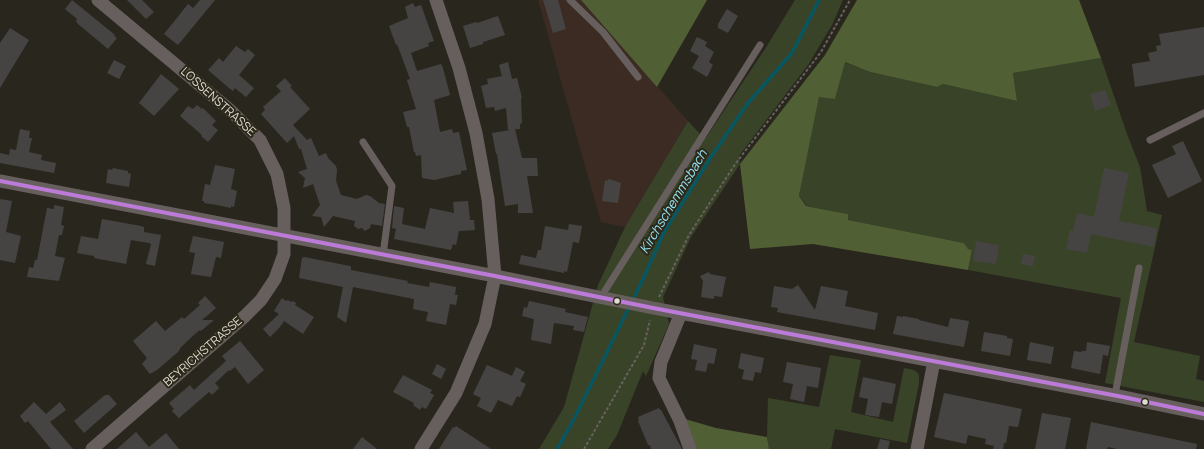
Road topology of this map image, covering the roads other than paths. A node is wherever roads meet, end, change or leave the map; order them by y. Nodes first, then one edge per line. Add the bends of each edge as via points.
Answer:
1 (98, 0) edge
2 (436, 0) edge
3 (570, 0) edge
4 (760, 45) dead end
5 (638, 77) dead end
6 (1204, 113) edge
7 (1150, 140) dead end
8 (363, 142) dead end
9 (0, 181) edge
10 (284, 236) junction
11 (383, 255) junction
12 (1139, 268) dead end
13 (495, 276) junction
14 (606, 298) junction
15 (681, 313) junction
16 (934, 361) junction
17 (1115, 395) junction
18 (1204, 414) edge
19 (92, 449) edge
20 (421, 449) edge
21 (690, 449) edge
22 (917, 449) edge

1 - 10 street, LOSSENSTRASSE via 231,111 260,140 277,174 284,208
2 - 13 street via 459,68 476,133 488,199
3 - 5 lane via 603,32
4 - 14 lane
6 - 7 lane
8 - 11 lane via 392,186
9 - 10 street
10 - 11 street
10 - 19 street, BEYRICHSTRASSE via 284,254 275,279 261,300
11 - 13 street
12 - 17 lane
13 - 14 street
13 - 20 street via 485,324 459,386
14 - 15 street
15 - 16 street
15 - 21 street via 661,362 659,378 680,421
16 - 17 street
16 - 22 street
17 - 18 street

